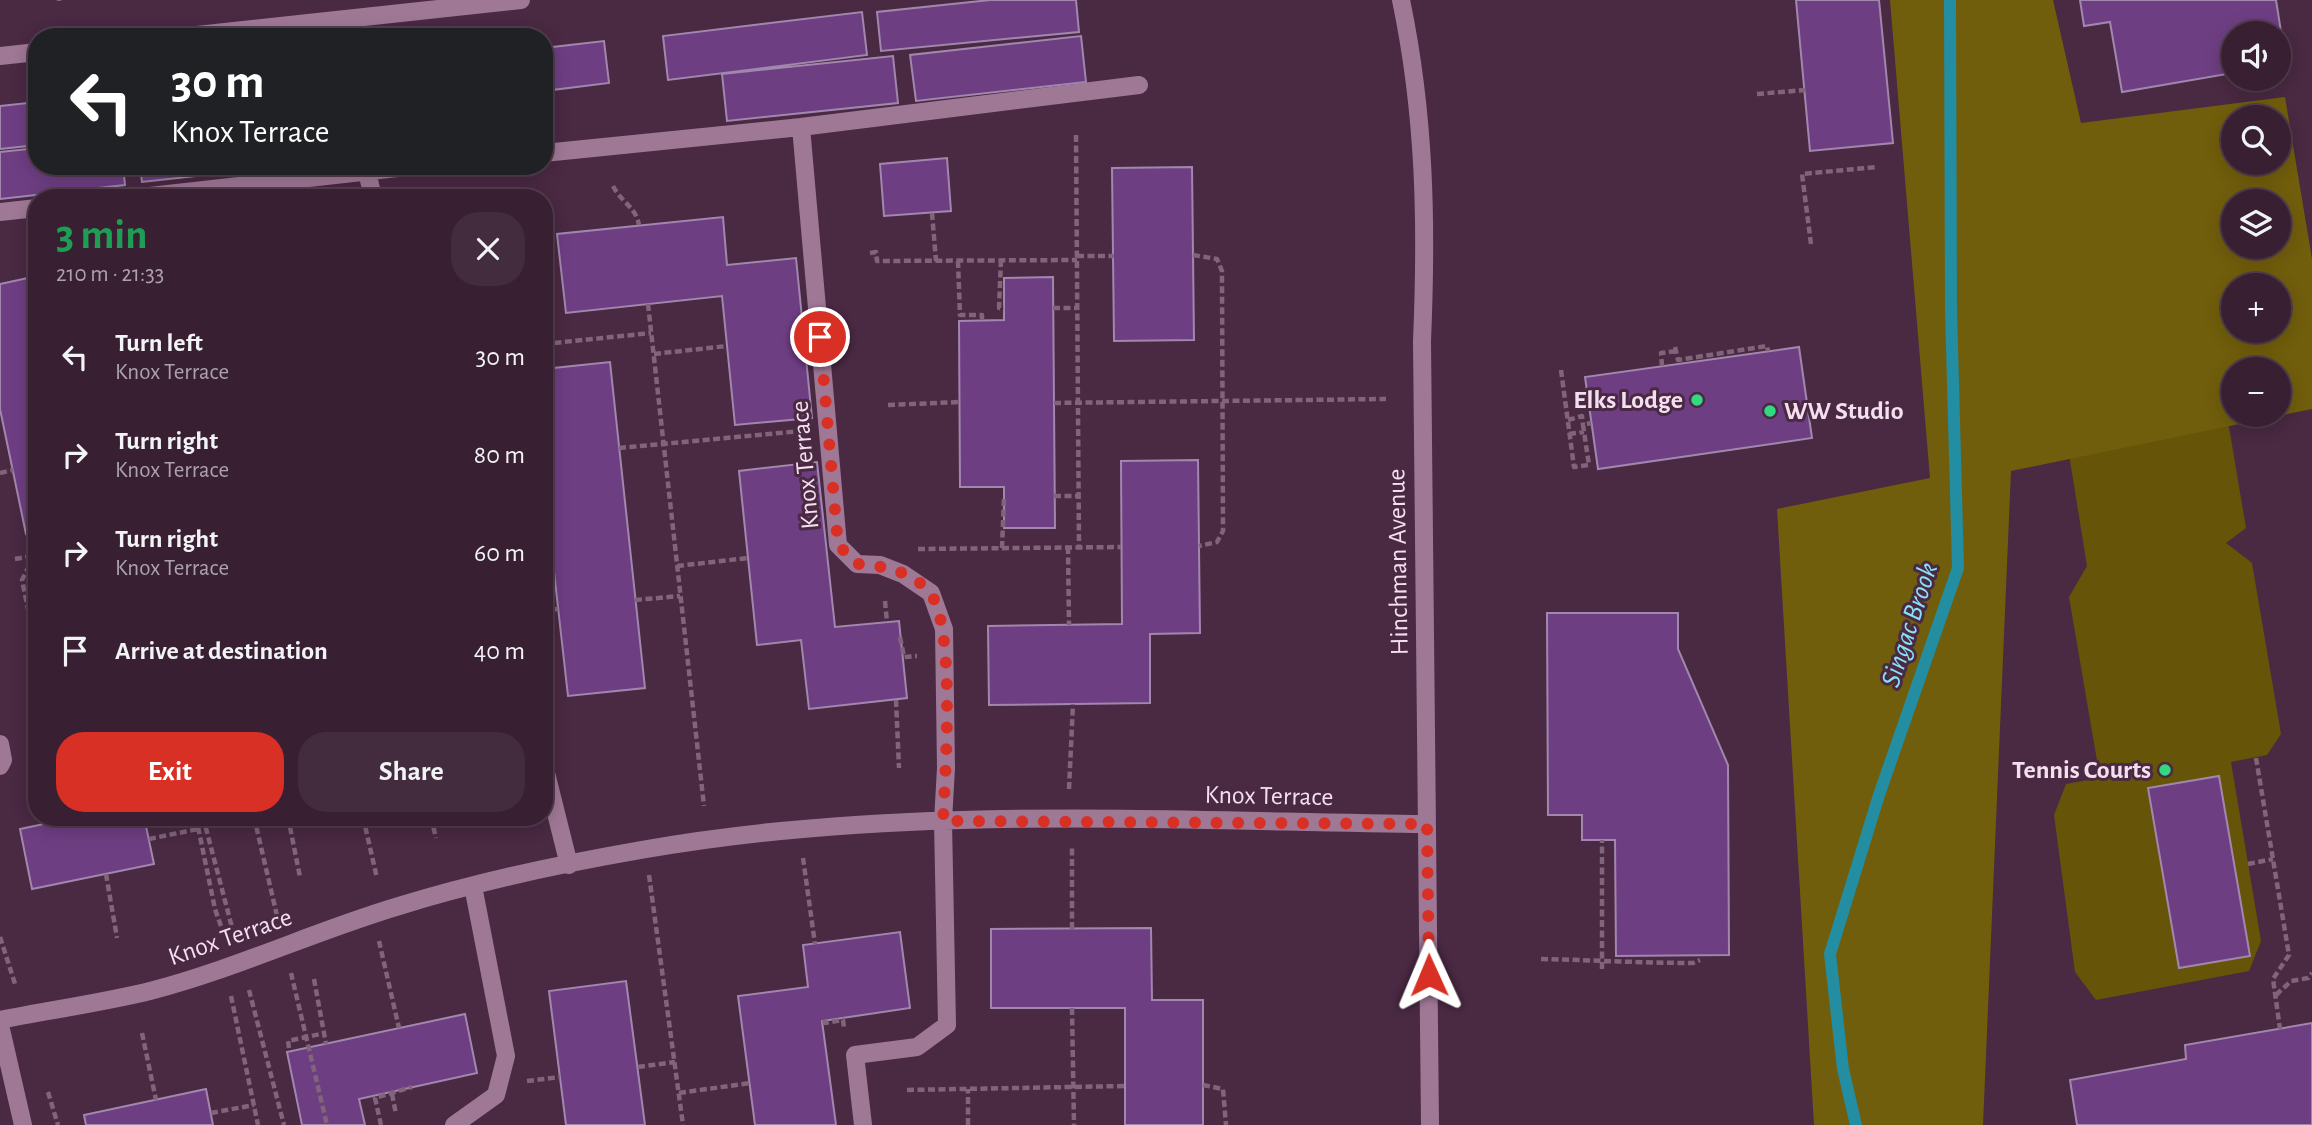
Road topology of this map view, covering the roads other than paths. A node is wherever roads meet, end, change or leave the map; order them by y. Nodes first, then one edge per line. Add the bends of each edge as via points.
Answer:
1 (521, 0) edge
2 (1401, 0) edge
3 (262, 28) edge
4 (28, 53) edge
5 (0, 56) edge
6 (1139, 85) dead end
7 (801, 127) junction
8 (553, 152) edge
9 (344, 175) edge
10 (265, 189) edge
11 (28, 209) edge
12 (0, 212) edge
13 (0, 744) edge
14 (0, 766) edge
15 (553, 801) edge
16 (943, 821) junction
17 (1427, 824) junction
18 (569, 865) junction
19 (473, 886) junction
20 (0, 1022) edge
21 (23, 1125) edge
22 (454, 1125) edge
23 (863, 1125) edge
24 (1430, 1125) edge

1 - 3 street
2 - 17 street, Hinchman Avenue via 1416,72 1426,241 1422,341
4 - 5 street
6 - 7 street
7 - 8 street
7 - 16 street, Knox Terrace via 838,545 857,564 880,565 902,574 930,593 935,605 944,629
9 - 10 street
11 - 12 street
13 - 14 street
15 - 18 street
16 - 17 street, Knox Terrace
16 - 18 street, Knox Terrace via 770,831
16 - 23 street, Knox Terrace via 947,1025 916,1047 855,1055
17 - 24 street, Hinchman Avenue
18 - 19 street, Knox Terrace
19 - 20 street, Knox Terrace via 397,906 149,991
19 - 22 street via 506,1056 496,1095
20 - 21 street, Knox Terrace

